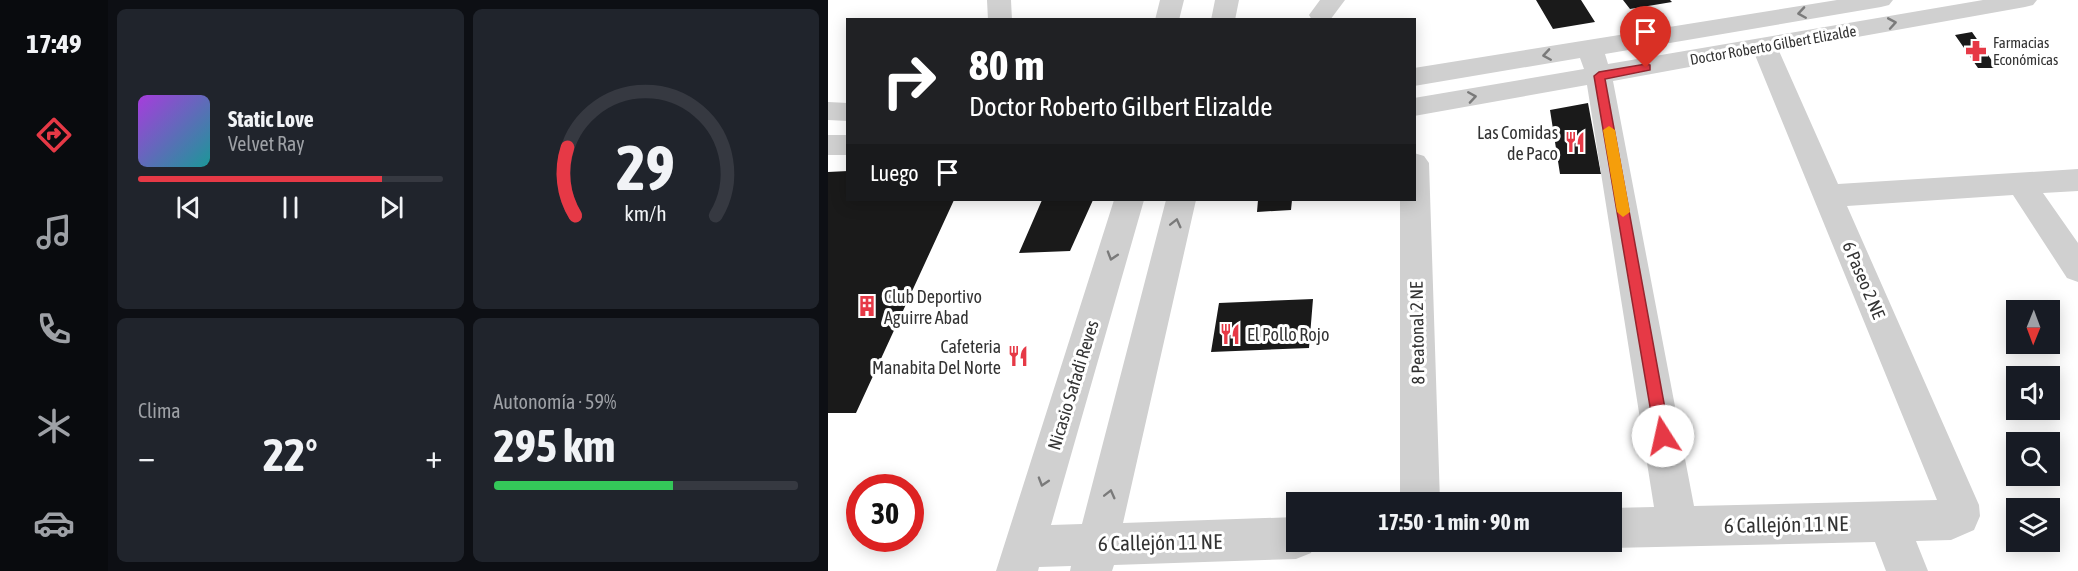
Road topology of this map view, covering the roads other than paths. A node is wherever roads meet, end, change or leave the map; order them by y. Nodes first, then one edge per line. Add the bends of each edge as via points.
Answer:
1 (999, 0) edge
2 (1172, 0) edge
3 (1227, 0) edge
4 (1881, 0) edge
5 (2025, 0) edge
6 (1993, 3) edge
7 (1000, 18) edge
8 (1168, 18) edge
9 (1223, 18) edge
10 (1764, 46) junction
11 (1595, 62) junction
12 (1416, 77) edge
13 (1416, 107) edge
14 (828, 111) edge
15 (846, 112) edge
16 (828, 145) edge
17 (846, 145) edge
18 (2078, 180) edge
19 (2021, 184) junction
20 (1829, 196) junction
21 (1129, 201) edge
22 (1181, 201) edge
23 (1415, 201) edge
24 (2078, 270) edge
25 (1420, 492) edge
26 (1960, 516) joint
27 (1887, 521) junction
28 (1678, 526) junction
29 (1622, 528) edge
30 (1286, 539) edge
31 (1095, 557) edge
32 (1020, 559) edge
33 (1907, 571) edge

1 - 7 street
2 - 8 street
3 - 9 street
4 -> 11 street, Doctor Roberto Gilbert Elizalde
5 - 6 street, Doctor Roberto Gilbert Elizalde
10 -> 6 street, Doctor Roberto Gilbert Elizalde
10 - 11 street, Doctor Roberto Gilbert Elizalde
10 - 20 street, 6 Paseo 2 NE
11 -> 12 street, Doctor Roberto Gilbert Elizalde
13 -> 11 street, Doctor Roberto Gilbert Elizalde
11 - 28 street
14 - 15 street
16 - 17 street
18 - 19 street
19 - 20 street
19 - 24 street
20 - 26 street, 6 Paseo 2 NE via 1959,505
21 -> 32 street, Nicasio Safadi Reves
31 -> 22 street
23 - 25 street, 8 Peatonal 2 NE
26 - 27 street, 6 Callejón 11 NE via 1951,520
27 - 28 street, 6 Callejón 11 NE
27 - 33 street
28 - 29 street, 6 Callejón 11 NE
30 - 31 street, 6 Callejón 11 NE
31 - 32 street, 6 Callejón 11 NE

